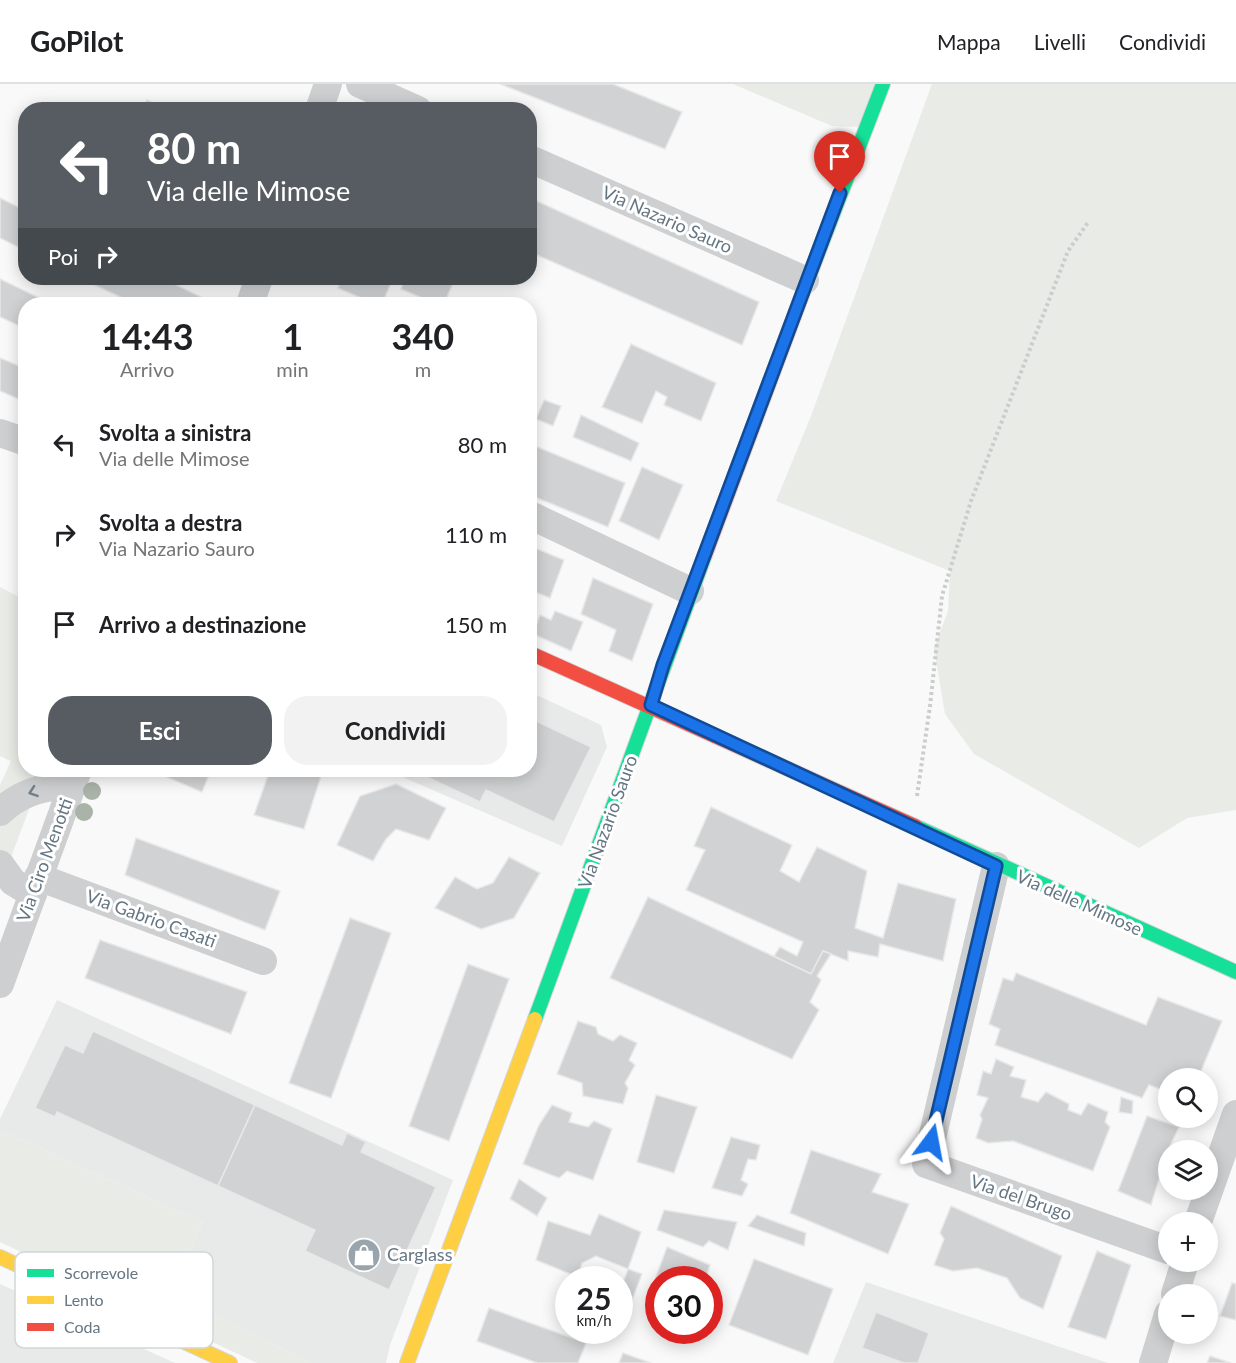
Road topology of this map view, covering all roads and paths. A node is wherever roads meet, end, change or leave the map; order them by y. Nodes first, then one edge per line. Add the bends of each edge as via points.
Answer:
1 (327, 84) edge
2 (360, 84) edge
3 (883, 84) edge
4 (321, 102) edge
5 (400, 102) edge
6 (537, 162) edge
7 (1089, 221) dead end
8 (805, 280) junction
9 (0, 433) edge
10 (18, 439) edge
11 (537, 518) edge
12 (690, 591) junction
13 (537, 656) edge
14 (651, 705) junction
15 (74, 778) edge
16 (0, 812) edge
17 (912, 827) junction
18 (0, 864) edge
19 (996, 866) junction
20 (36, 885) junction
21 (263, 961) dead end
22 (1236, 972) edge
23 (0, 984) edge
24 (1236, 1114) edge
25 (1202, 1212) edge
26 (1158, 1246) edge
27 (0, 1257) edge
28 (15, 1264) edge
29 (1159, 1344) edge
30 (197, 1348) edge
31 (230, 1363) edge
32 (407, 1363) edge
33 (1153, 1363) edge

1 - 4 street
2 - 5 street
3 - 8 street, Via Nazario Sauro
6 - 8 street, Via Nazario Sauro
7 - 17 path via 1068,250 971,501 942,596
8 - 12 street, Via Nazario Sauro
9 - 10 street
11 - 12 street
12 - 14 street, Via Nazario Sauro
13 - 14 street, Via delle Mimose
14 - 17 street, Via delle Mimose
14 - 32 street, Via Nazario Sauro
15 -> 16 street via 32,792
15 - 20 street, Via Ciro Menotti
17 - 19 street, Via delle Mimose
18 - 20 street, Via Gabrio Casati via 13,882
19 - 22 street, Via delle Mimose
19 - 26 street, Via del Brugo via 926,1164
20 - 21 street, Via Gabrio Casati
20 - 23 street, Via Ciro Menotti
24 - 25 street
27 - 28 street
29 - 33 street
30 - 31 street

